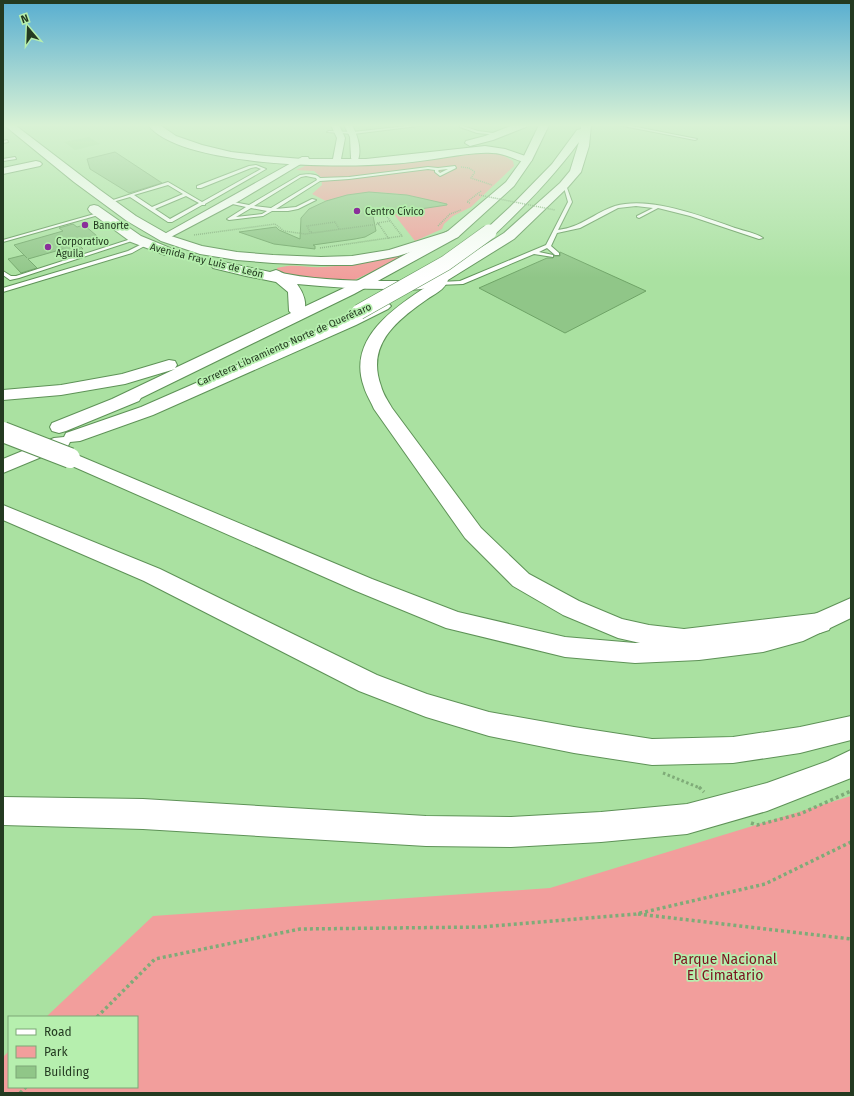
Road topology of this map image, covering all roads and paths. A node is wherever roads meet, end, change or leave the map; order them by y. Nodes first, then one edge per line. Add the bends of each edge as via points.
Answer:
1 (74, 176) edge
2 (227, 176) edge
3 (252, 176) edge
4 (275, 176) edge
5 (300, 176) edge
6 (315, 176) edge
7 (364, 176) edge
8 (472, 176) edge
9 (520, 176) edge
10 (527, 176) edge
11 (546, 176) edge
12 (571, 176) edge
13 (78, 179) junction
14 (319, 180) junction
15 (61, 183) dead end
16 (510, 184) junction
17 (564, 185) junction
18 (199, 187) dead end
19 (491, 188) dead end
20 (486, 192) dead end
21 (187, 194) junction
22 (134, 196) junction
23 (233, 200) junction
24 (314, 200) dead end
25 (84, 201) dead end
26 (111, 203) junction
27 (254, 203) junction
28 (203, 204) junction
29 (472, 205) dead end
30 (249, 206) junction
31 (468, 207) dead end
32 (657, 207) junction
33 (152, 209) junction
34 (272, 209) junction
35 (464, 209) dead end
36 (555, 210) dead end
37 (100, 214) junction
38 (385, 214) dead end
39 (640, 217) dead end
40 (390, 221) junction
41 (379, 223) junction
42 (339, 229) junction
43 (435, 230) dead end
44 (319, 232) junction
45 (482, 232) junction
46 (554, 232) junction
47 (196, 234) dead end
48 (454, 234) junction
49 (164, 237) junction
50 (389, 238) junction
51 (761, 238) dead end
52 (391, 240) dead end
53 (3, 241) edge
54 (141, 242) junction
55 (548, 246) junction
56 (534, 252) junction
57 (557, 254) dead end
58 (551, 256) dead end
59 (296, 260) junction
60 (470, 260) junction
61 (319, 262) junction
62 (3, 273) edge
63 (280, 277) junction
64 (306, 280) junction
65 (435, 282) junction
66 (360, 284) junction
67 (3, 290) edge
68 (353, 309) junction
69 (297, 311) junction
70 (3, 395) edge
71 (119, 402) junction
72 (3, 432) edge
73 (71, 448) junction
74 (3, 450) edge
75 (3, 467) edge
76 (3, 512) edge
77 (851, 607) edge
78 (820, 623) junction
79 (851, 728) edge
80 (851, 763) edge
81 (3, 811) edge
82 (851, 842) edge
83 (636, 914) junction
84 (851, 939) edge
85 (97, 1016) edge

1 - 13 main road, Avenida Fray Luis de León
2 - 18 lane
3 - 28 lane
4 - 23 street
5 - 27 lane
6 - 14 lane
7 - 14 lane
8 - 19 path via 471,178 492,185
9 - 16 main road
10 - 45 main road, Carretera Libramiento Norte de Querétaro via 514,197
11 - 45 main road, Carretera Libramiento Norte de Querétaro via 514,210
12 - 17 main road
13 - 15 main road
13 - 26 main road, Avenida Fray Luis de León
14 - 34 lane
16 - 48 main road
16 - 60 main road via 514,190 461,235 417,264 423,270 430,270
17 - 46 lane via 570,202
17 - 60 main road via 509,236
20 - 36 path, bridge via 480,196
21 - 22 lane via 168,183
21 - 28 lane
21 - 33 lane
22 - 26 lane
22 - 33 lane
23 - 27 lane
23 - 30 lane
23 - 49 street
24 - 34 lane via 298,208
25 - 37 main road, Avenida Fray Luis de León
26 - 49 main road, Avenida Fray Luis de León
27 - 30 lane
27 - 34 lane
28 - 33 lane via 170,221
29 - 31 path
30 - 34 lane
30 - 34 lane via 229,219 260,216
32 - 39 lane
32 - 46 lane via 642,204 622,206 577,227
32 - 51 lane
35 - 43 path via 450,214
37 - 53 lane
37 - 54 main road, Avenida Fray Luis de León
38 - 40 path
40 - 41 path
40 - 50 path via 402,236
41 - 42 path
41 - 50 path
42 - 44 path
42 - 44 path via 335,222 307,226 310,232
44 - 47 path via 288,233 275,224
45 - 68 main road, Carretera Libramiento Norte de Querétaro, bridge via 446,263
46 - 55 lane
48 - 61 main road, Avenida Fray Luis de León via 379,256
48 - 66 main road
49 - 59 main road, Avenida Fray Luis de León via 216,252
50 - 52 path
50 - 59 path via 319,248
54 - 62 lane via 17,277 10,278
54 - 63 main road, Avenida Fray Luis de León via 168,252 256,274
54 - 67 lane via 124,254
55 - 56 lane
55 - 57 lane
56 - 58 lane
56 - 65 lane via 461,283
59 - 61 main road, Avenida Fray Luis de León
59 - 63 main road via 276,265 274,270
60 - 65 main road
61 - 64 main road via 327,266 328,272 321,277
63 - 64 main road, Avenida Fray Luis de León
63 - 69 main road via 293,287 298,297
64 - 66 main road, Avenida Fray Luis de León
65 - 66 main road, Avenida Fray Luis de León
65 - 73 main road via 351,322 146,411
65 - 78 main road via 383,327 370,348 367,373 383,409 469,527 521,580 546,596 594,619 648,635 684,639
66 - 69 main road
66 - 71 main road
68 - 71 main road, Carretera Libramiento Norte de Querétaro
68 - 73 main road, Carretera Libramiento Norte de Querétaro
69 - 70 main road via 184,361 125,379 61,390
71 - 74 main road, Carretera Libramiento Norte de Querétaro
72 - 73 main road, bridge
73 - 75 main road, Carretera Libramiento Norte de Querétaro
73 - 78 main road via 364,586 455,621 557,645 635,653 699,650 763,642 794,634
76 - 79 main road via 152,575 368,683 426,705 489,724 652,752 733,750 800,740
77 - 78 main road
80 - 81 main road via 837,771 767,797 688,819 518,832 426,831 143,814
82 - 83 path via 765,884
83 - 84 path
83 - 85 path via 481,927 300,929 155,959

